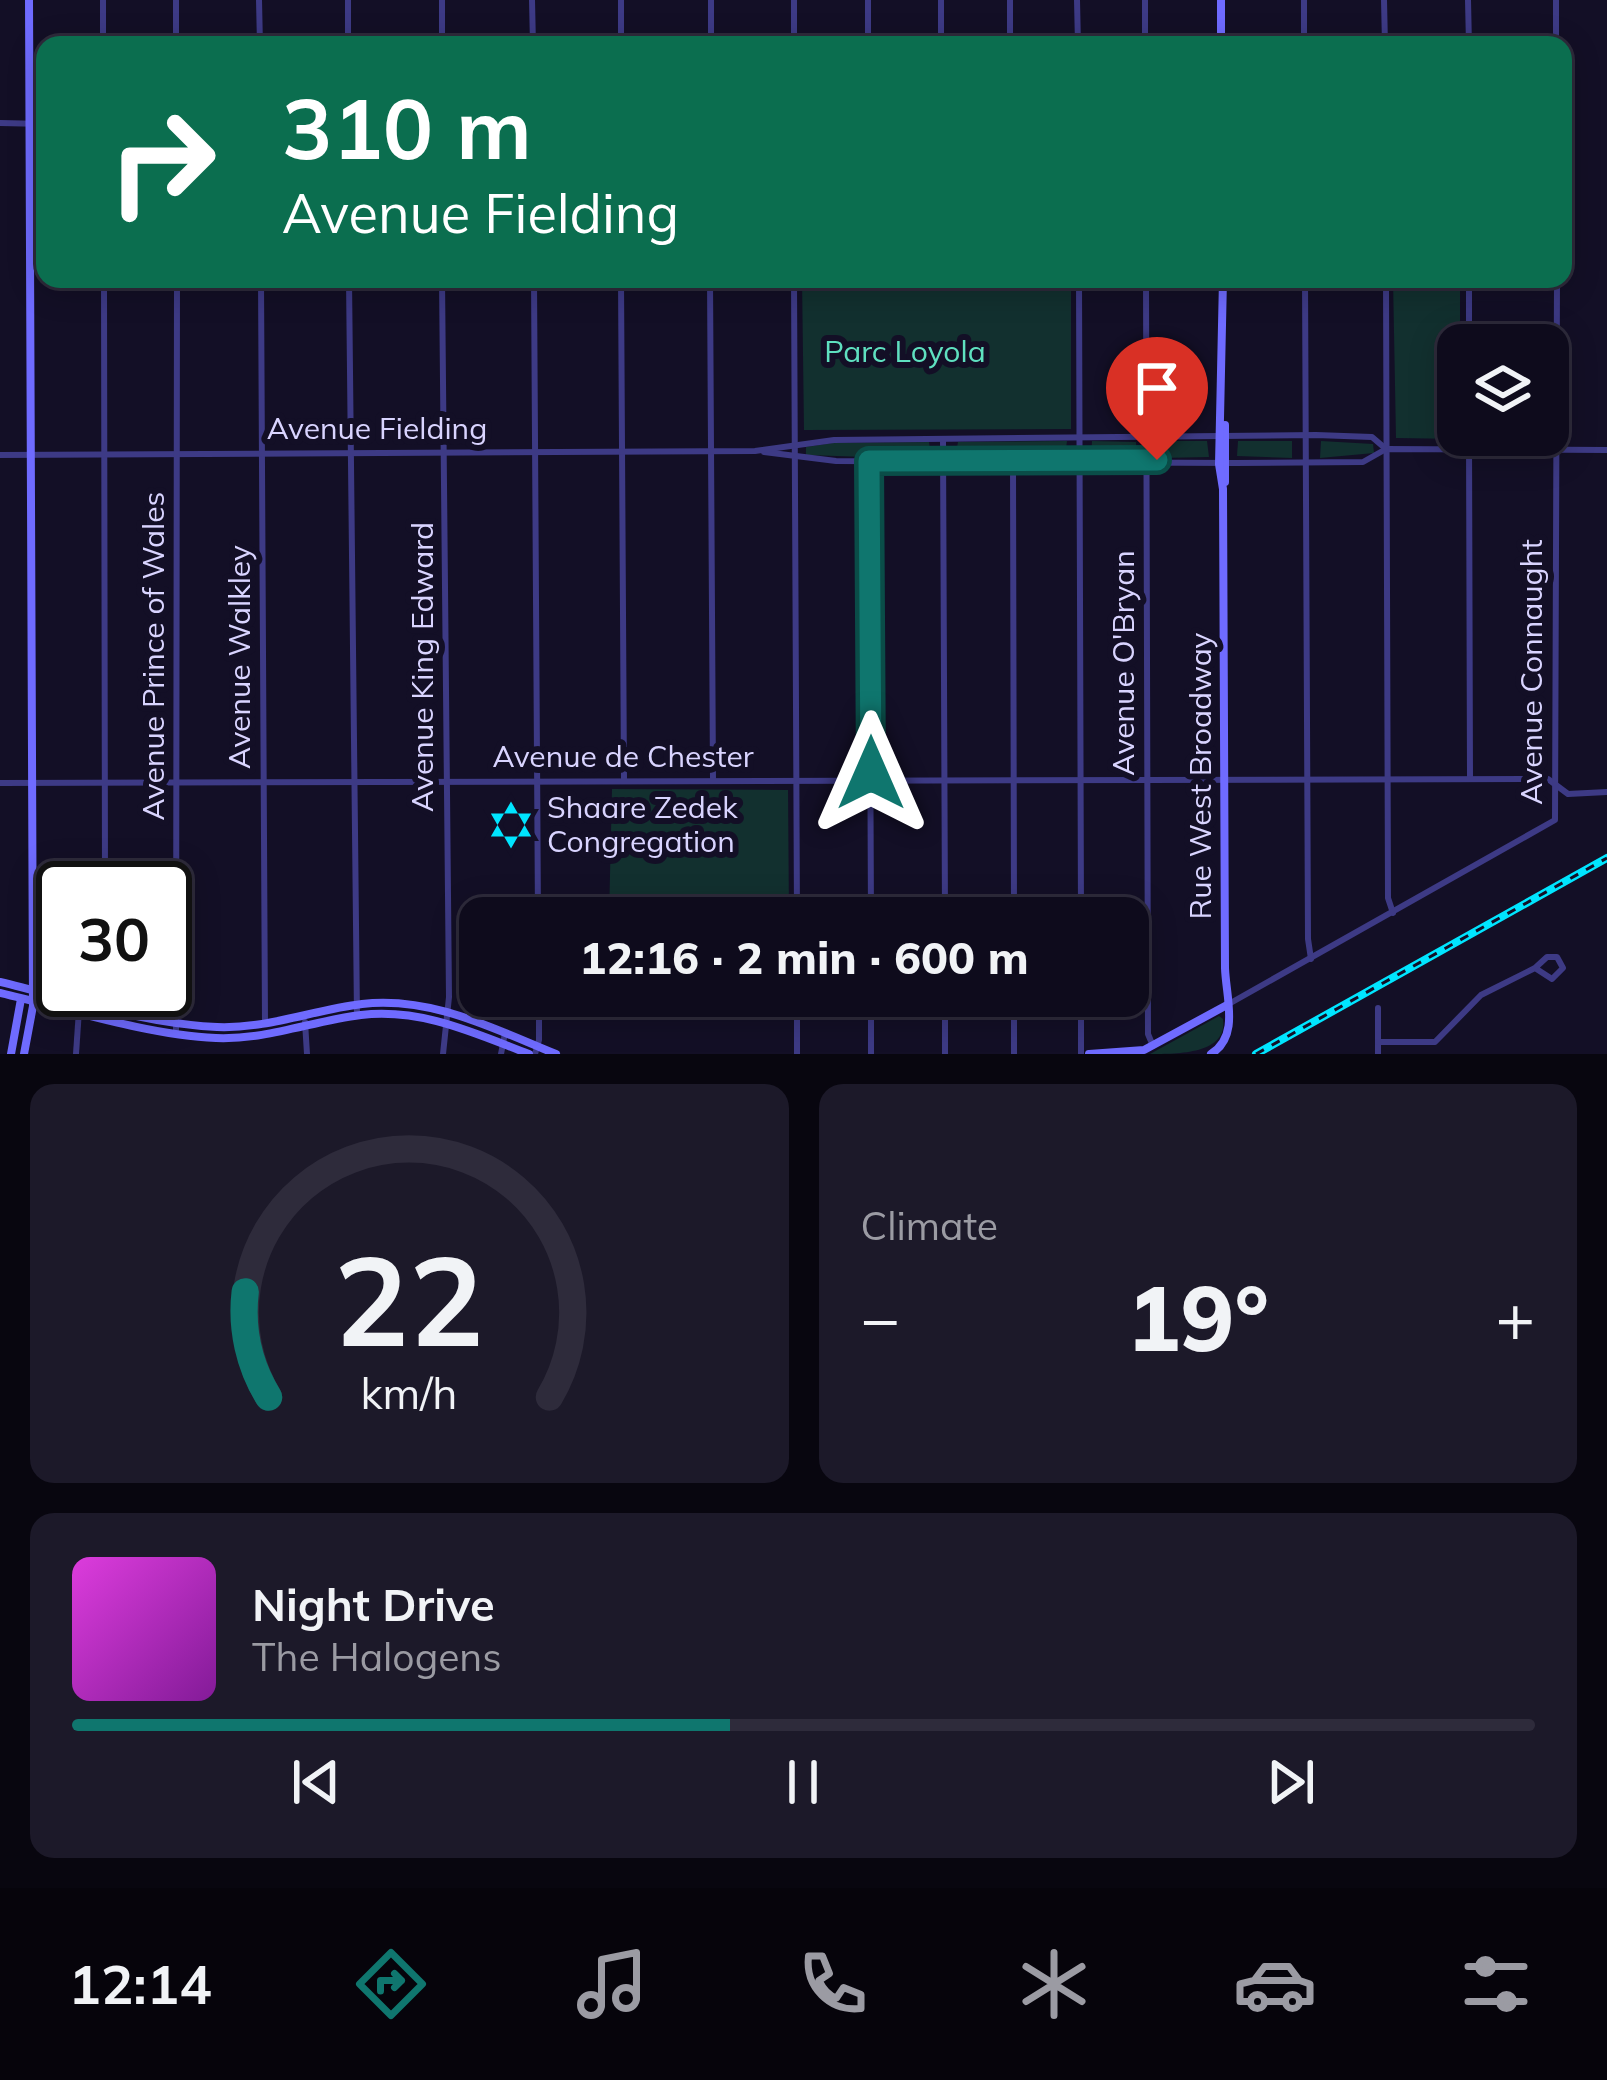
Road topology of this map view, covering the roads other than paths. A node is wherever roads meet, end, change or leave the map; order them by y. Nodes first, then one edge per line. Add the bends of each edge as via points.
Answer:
1 (29, 0) edge
2 (103, 0) edge
3 (176, 0) edge
4 (259, 0) edge
5 (348, 0) edge
6 (442, 0) edge
7 (532, 0) edge
8 (621, 0) edge
9 (711, 0) edge
10 (794, 0) edge
11 (868, 0) edge
12 (941, 0) edge
13 (1010, 0) edge
14 (1077, 0) edge
15 (1145, 0) edge
16 (1221, 0) edge
17 (1304, 0) edge
18 (1384, 0) edge
19 (1468, 0) edge
20 (1556, 0) edge
21 (103, 36) edge
22 (176, 36) edge
23 (260, 36) edge
24 (348, 36) edge
25 (442, 36) edge
26 (532, 36) edge
27 (621, 36) edge
28 (711, 36) edge
29 (794, 36) edge
30 (868, 36) edge
31 (941, 36) edge
32 (1010, 36) edge
33 (1078, 36) edge
34 (1145, 36) edge
35 (1221, 36) edge
36 (1304, 36) edge
37 (1384, 36) edge
38 (1468, 36) edge
39 (1556, 36) edge
40 (0, 123) edge
41 (30, 124) junction
42 (36, 124) edge
43 (104, 288) edge
44 (177, 288) edge
45 (261, 288) edge
46 (349, 288) edge
47 (442, 288) edge
48 (534, 288) edge
49 (621, 288) edge
50 (710, 288) edge
51 (794, 288) edge
52 (1079, 288) edge
53 (1146, 288) edge
54 (1222, 288) edge
55 (1305, 288) edge
56 (1387, 288) edge
57 (1469, 288) edge
58 (1557, 288) edge
59 (1469, 324) edge
60 (1557, 324) edge
61 (1306, 436) junction
62 (1223, 437) junction
63 (1079, 439) junction
64 (1147, 439) junction
65 (943, 440) junction
66 (795, 444) junction
67 (1386, 449) junction
68 (1437, 449) edge
69 (1569, 450) edge
70 (1607, 450) edge
71 (710, 451) junction
72 (755, 451) junction
73 (446, 452) junction
74 (535, 452) junction
75 (621, 452) junction
76 (351, 453) junction
77 (0, 454) edge
78 (104, 454) junction
79 (178, 454) junction
80 (262, 454) junction
81 (30, 455) junction
82 (1469, 456) edge
83 (1557, 456) edge
84 (795, 458) junction
85 (1148, 460) junction
86 (869, 461) junction
87 (944, 461) junction
88 (1013, 461) junction
89 (1079, 461) junction
90 (1223, 461) junction
91 (1306, 462) junction
92 (1225, 778) junction
93 (1308, 778) junction
94 (1388, 778) junction
95 (1470, 778) junction
96 (945, 779) junction
97 (1014, 779) junction
98 (1081, 779) junction
99 (1149, 779) junction
100 (713, 780) junction
101 (797, 780) junction
102 (871, 780) junction
103 (538, 781) junction
104 (624, 781) junction
105 (263, 782) junction
106 (354, 782) junction
107 (448, 782) junction
108 (0, 783) edge
109 (31, 783) junction
110 (105, 783) junction
111 (178, 783) junction
112 (1557, 786) junction
113 (1604, 793) edge
114 (105, 861) edge
115 (538, 897) edge
116 (797, 897) edge
117 (871, 897) edge
118 (945, 897) edge
119 (1014, 897) edge
120 (1081, 897) edge
121 (1393, 913) junction
122 (1311, 958) junction
123 (1535, 968) junction
124 (0, 982) edge
125 (30, 986) junction
126 (36, 988) edge
127 (0, 993) edge
128 (21, 998) junction
129 (33, 1001) junction
130 (36, 1001) edge
131 (1227, 1006) junction
132 (1378, 1008) dead end
133 (356, 1010) junction
134 (445, 1016) junction
135 (79, 1017) edge
136 (130, 1017) edge
137 (536, 1017) edge
138 (797, 1017) edge
139 (871, 1017) edge
140 (945, 1017) edge
141 (1014, 1017) edge
142 (1082, 1017) edge
143 (305, 1021) junction
144 (177, 1028) junction
145 (266, 1029) junction
146 (1378, 1042) junction
147 (502, 1043) edge
148 (1153, 1046) junction
149 (534, 1051) edge
150 (11, 1054) edge
151 (24, 1054) edge
152 (76, 1054) edge
153 (307, 1054) edge
154 (443, 1054) edge
155 (556, 1054) edge
156 (797, 1054) edge
157 (871, 1054) edge
158 (945, 1054) edge
159 (1014, 1054) edge
160 (1085, 1054) edge
161 (1211, 1054) edge
162 (1378, 1054) edge

1 - 41 main road
2 - 21 street
3 - 22 street
4 - 23 street
5 - 24 street
6 - 25 street
7 - 26 street
8 - 27 street
9 - 28 street
10 - 29 street
11 - 30 street
12 - 31 street
13 - 32 street
14 - 33 street
15 - 34 street
16 - 35 main road
17 - 36 street
18 - 37 street
19 - 38 street
20 - 39 street
40 - 41 street
41 - 42 street
41 - 81 main road
43 - 78 street
44 - 79 street, Avenue Prince of Wales
45 - 80 street, Avenue Walkley
46 - 76 street
47 - 73 street, Avenue King Edward
48 - 74 street
49 - 75 street
50 - 71 street
51 - 66 street
52 - 63 street
53 - 64 street, Avenue O'Bryan
54 - 62 main road, Rue West Broadway
55 - 61 street
56 - 67 street
57 - 59 street
58 - 60 street, Avenue Connaught
61 - 62 street, Avenue Fielding
61 - 67 street, Avenue Fielding via 1372,437
61 - 91 street
62 - 64 street, Avenue Fielding
62 - 90 main road, Rue West Broadway
63 - 64 street, Avenue Fielding
63 - 65 street, Avenue Fielding
63 - 89 street
64 - 85 street, Avenue O'Bryan
65 - 66 street, Avenue Fielding
65 - 87 street
66 - 72 street, Avenue Fielding
66 - 84 street
67 - 68 street, Avenue Fielding
67 - 91 street, Avenue Fielding via 1363,462
67 - 94 street
69 - 70 street, Avenue Fielding
71 - 72 street, Avenue Fielding
71 - 75 street, Avenue Fielding
71 - 100 street
72 - 84 street, Avenue Fielding
73 - 74 street, Avenue Fielding
73 - 76 street, Avenue Fielding
73 - 107 street, Avenue King Edward
74 - 75 street, Avenue Fielding
74 - 103 street
75 - 104 street
76 - 80 street, Avenue Fielding
76 - 106 street
77 - 81 street, Avenue Fielding
78 - 79 street, Avenue Fielding
78 - 81 street, Avenue Fielding
78 - 110 street
79 - 80 street, Avenue Fielding
79 - 111 street, Avenue Prince of Wales
80 - 105 street, Avenue Walkley
81 - 109 main road
82 - 95 street
83 - 112 street, Avenue Connaught
84 - 86 street, Avenue Fielding
84 - 101 street
85 - 89 street, Avenue Fielding
85 - 90 street, Avenue Fielding
85 - 99 street, Avenue O'Bryan
86 - 87 street, Avenue Fielding
86 - 102 street
87 - 88 street, Avenue Fielding
87 - 96 street
88 - 89 street, Avenue Fielding
88 - 97 street
89 - 98 street
90 - 91 street, Avenue Fielding
90 - 92 main road, Rue West Broadway
91 - 93 street
92 - 93 street, Avenue de Chester
92 - 99 street, Avenue de Chester
92 - 131 main road, Rue West Broadway
93 - 94 street, Avenue de Chester
93 - 122 street
94 - 95 street, Avenue de Chester
94 - 121 street
95 - 112 street, Avenue de Chester via 1547,778
96 - 97 street, Avenue de Chester
96 - 102 street, Avenue de Chester
96 - 118 street
97 - 98 street, Avenue de Chester
97 - 119 street
98 - 99 street, Avenue de Chester
98 - 120 street
99 - 148 street, Avenue O'Bryan
100 - 101 street, Avenue de Chester
100 - 104 street, Avenue de Chester
101 - 102 street, Avenue de Chester
101 - 116 street
102 - 117 street
103 - 104 street, Avenue de Chester
103 - 107 street, Avenue de Chester
103 - 115 street
105 - 106 street, Avenue de Chester
105 - 111 street, Avenue de Chester
105 - 145 street, Avenue Walkley
106 - 107 street, Avenue de Chester
106 - 133 street
107 - 134 street, Avenue King Edward
108 - 109 street, Avenue de Chester
109 - 110 street, Avenue de Chester
109 - 125 main road
110 - 111 street, Avenue de Chester
110 - 114 street
111 - 144 street, Avenue Prince of Wales
112 - 113 street, Avenue de Chester via 1568,794
112 - 121 street, Avenue Connaught via 1552,824
121 - 122 street, Avenue Connaught
122 - 131 street, Avenue Connaught
123 - 123 street via 1549,979 1563,968 1554,956
123 - 146 street via 1480,995 1435,1042
124 - 125 main road
125 - 126 main road
125 - 128 main road
125 - 129 main road
127 - 128 main road
128 - 129 main road
128 - 150 main road
129 - 130 main road
129 - 151 main road
131 - 148 main road, Avenue Connaught
131 - 161 main road, Rue West Broadway via 1228,1036
132 - 146 street
133 - 134 main road
133 - 143 main road
134 - 147 main road
134 - 154 street, Avenue King Edward
135 - 152 street
136 - 144 main road
137 - 149 street
138 - 156 street
139 - 157 street
140 - 158 street
141 - 159 street
142 - 160 street
143 - 145 main road
143 - 153 street
144 - 145 main road
146 - 162 street
147 - 149 main road
148 - 160 main road
149 - 155 main road

